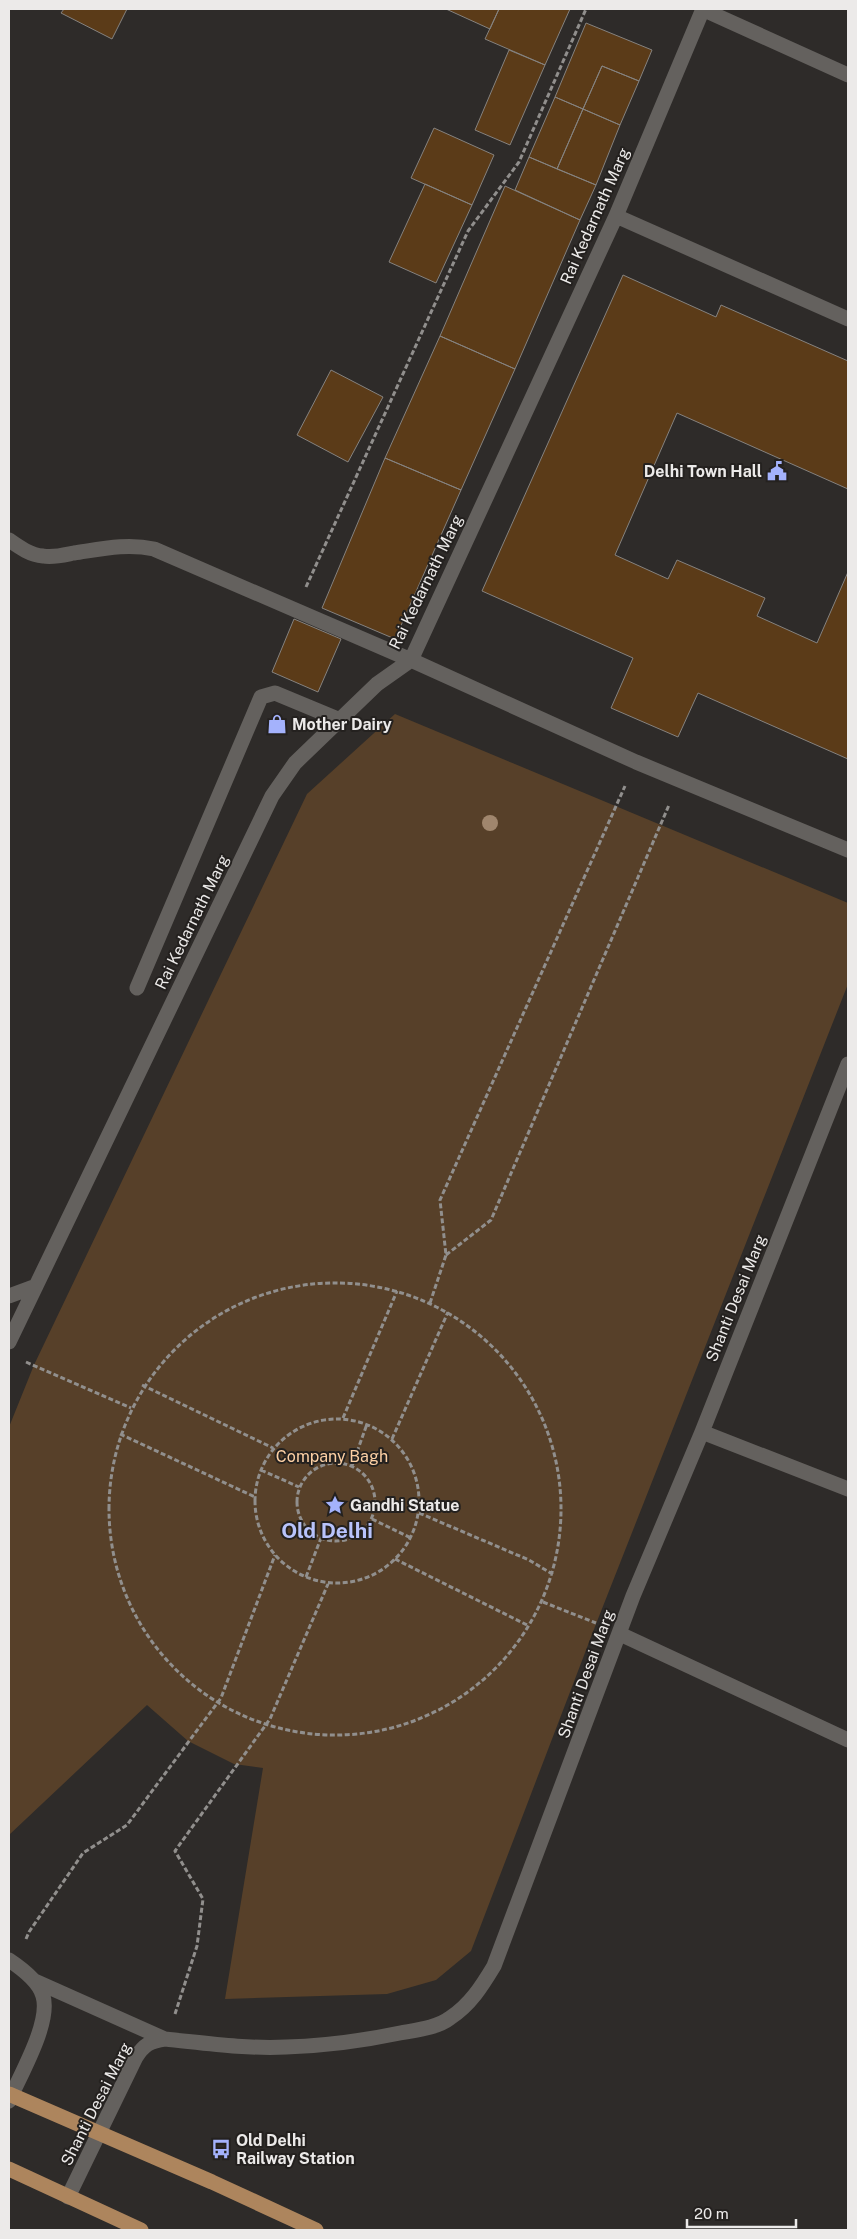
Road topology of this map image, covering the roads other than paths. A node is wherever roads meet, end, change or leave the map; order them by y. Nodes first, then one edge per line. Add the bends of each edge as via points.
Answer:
1 (702, 9) edge
2 (848, 75) edge
3 (616, 216) junction
4 (848, 319) edge
5 (9, 540) edge
6 (411, 660) junction
7 (340, 720) junction
8 (848, 850) edge
9 (137, 988) dead end
10 (848, 1064) edge
11 (36, 1286) junction
12 (9, 1296) edge
13 (9, 1342) edge
14 (702, 1432) junction
15 (848, 1489) edge
16 (620, 1634) junction
17 (848, 1740) edge
18 (12, 1962) edge
19 (34, 1981) junction
20 (165, 2039) junction
21 (10, 2097) edge
22 (99, 2134) junction
23 (9, 2169) edge
24 (68, 2196) junction
25 (141, 2230) edge
26 (316, 2230) edge

1 - 2 street
1 - 3 street, Rai Kedarnath Marg
3 - 4 street
3 - 6 street, Rai Kedarnath Marg
5 - 6 street via 23,550 54,557 124,546 154,549
6 - 7 street, Rai Kedarnath Marg via 377,684
6 - 8 street via 679,781
7 - 9 street via 275,693 261,697
7 - 11 street, Rai Kedarnath Marg via 295,763 272,796
10 - 14 street, Shanti Desai Marg
11 - 12 street
11 - 13 street, Rai Kedarnath Marg
14 - 15 street
14 - 16 street, Shanti Desai Marg
16 - 17 street
16 - 20 street, Shanti Desai Marg via 494,1966 484,1984 449,2020 335,2044 285,2047
18 - 19 street
19 - 20 street, Shanti Desai Marg
19 - 21 street via 43,1994 44,2018
20 - 22 street, Shanti Desai Marg via 153,2040 139,2052
21 - 22 main road
22 - 24 street, Shanti Desai Marg
22 - 26 main road
23 - 24 main road
24 - 25 main road

